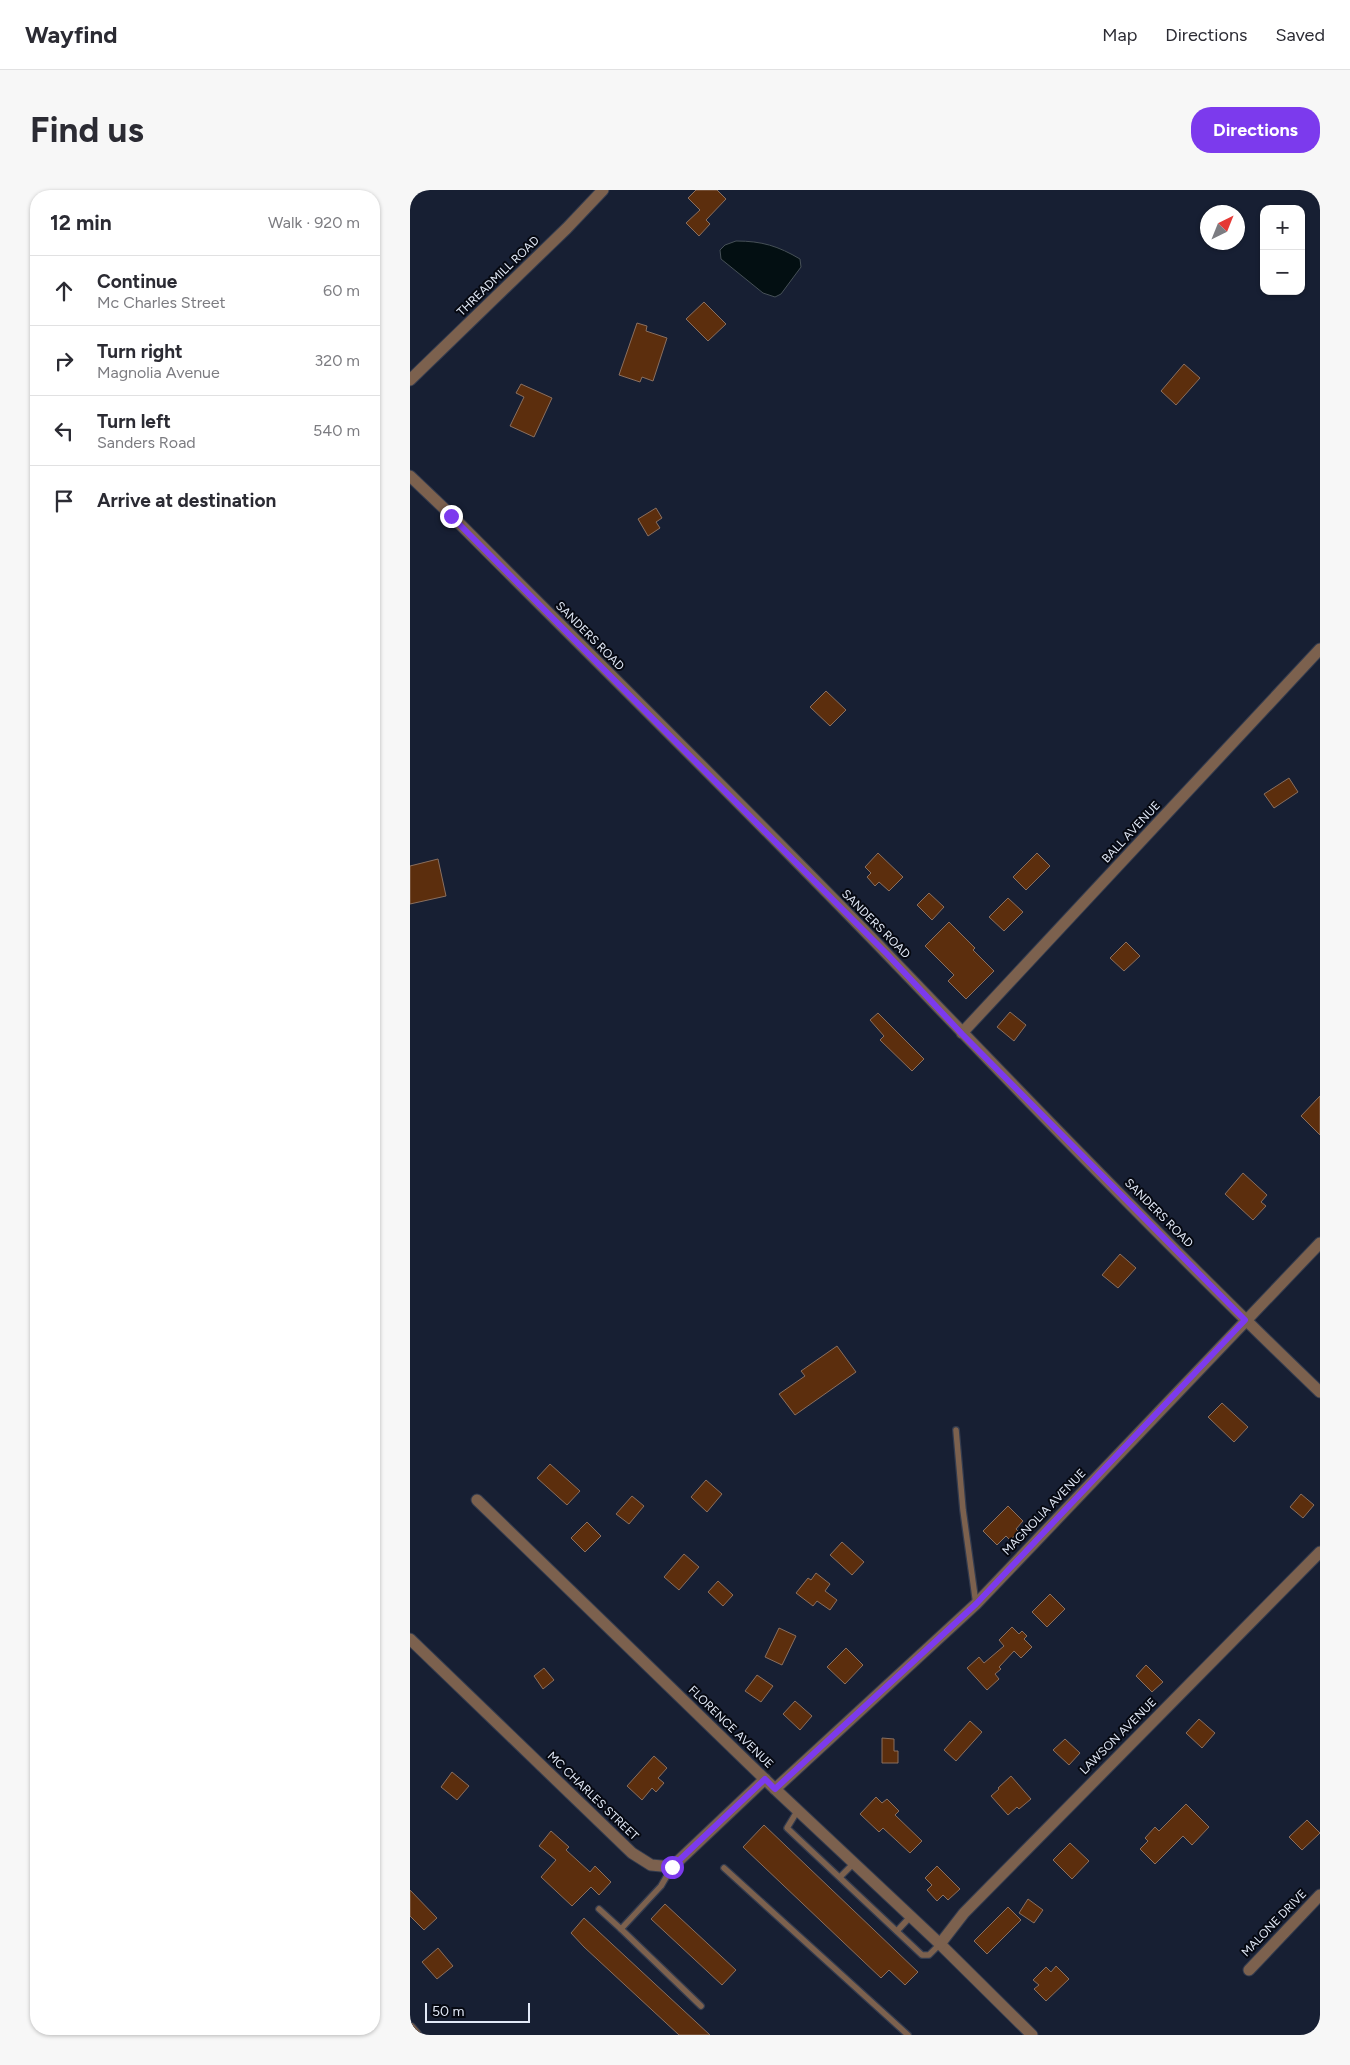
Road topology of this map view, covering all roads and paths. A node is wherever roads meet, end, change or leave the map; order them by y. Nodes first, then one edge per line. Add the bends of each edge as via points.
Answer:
1 (603, 190) edge
2 (410, 380) edge
3 (410, 476) edge
4 (1320, 649) edge
5 (962, 1034) junction
6 (1320, 1243) edge
7 (1245, 1320) junction
8 (1320, 1392) edge
9 (956, 1430) dead end
10 (477, 1500) dead end
11 (1320, 1552) edge
12 (976, 1604) junction
13 (410, 1639) edge
14 (765, 1779) junction
15 (775, 1789) junction
16 (798, 1810) junction
17 (854, 1862) junction
18 (672, 1867) junction
19 (724, 1868) dead end
20 (840, 1878) junction
21 (1320, 1895) edge
22 (599, 1909) dead end
23 (911, 1916) junction
24 (621, 1929) junction
25 (898, 1931) junction
26 (940, 1944) junction
27 (1249, 1970) dead end
28 (701, 2006) dead end
29 (410, 2028) edge
30 (416, 2035) edge
31 (908, 2035) edge
32 (1032, 2035) edge

1 - 2 street, THREADMILL ROAD
3 - 5 street, SANDERS ROAD via 873,940
4 - 5 street, BALL AVENUE
5 - 7 street, SANDERS ROAD
6 - 7 street, MAGNOLIA AVENUE
7 - 8 street, SANDERS ROAD
7 - 12 street, MAGNOLIA AVENUE
9 - 12 lane
10 - 14 street, FLORENCE AVENUE
11 - 26 street, LAWSON AVENUE via 964,1912
12 - 15 street, MAGNOLIA AVENUE
13 - 18 street, MC CHARLES STREET via 632,1853 651,1865
14 - 15 street, FLORENCE AVENUE
14 - 18 street
15 - 16 street, FLORENCE AVENUE
16 - 17 street, FLORENCE AVENUE
16 - 20 lane via 787,1828
17 - 20 lane
17 - 23 street, FLORENCE AVENUE
18 - 24 lane via 661,1886
19 - 31 lane
20 - 25 lane
21 - 27 street, MALONE DRIVE
22 - 24 lane
23 - 25 lane
23 - 26 street, FLORENCE AVENUE
24 - 28 lane
25 - 26 lane via 922,1955 929,1955
26 - 32 street, FLORENCE AVENUE
29 - 30 street

